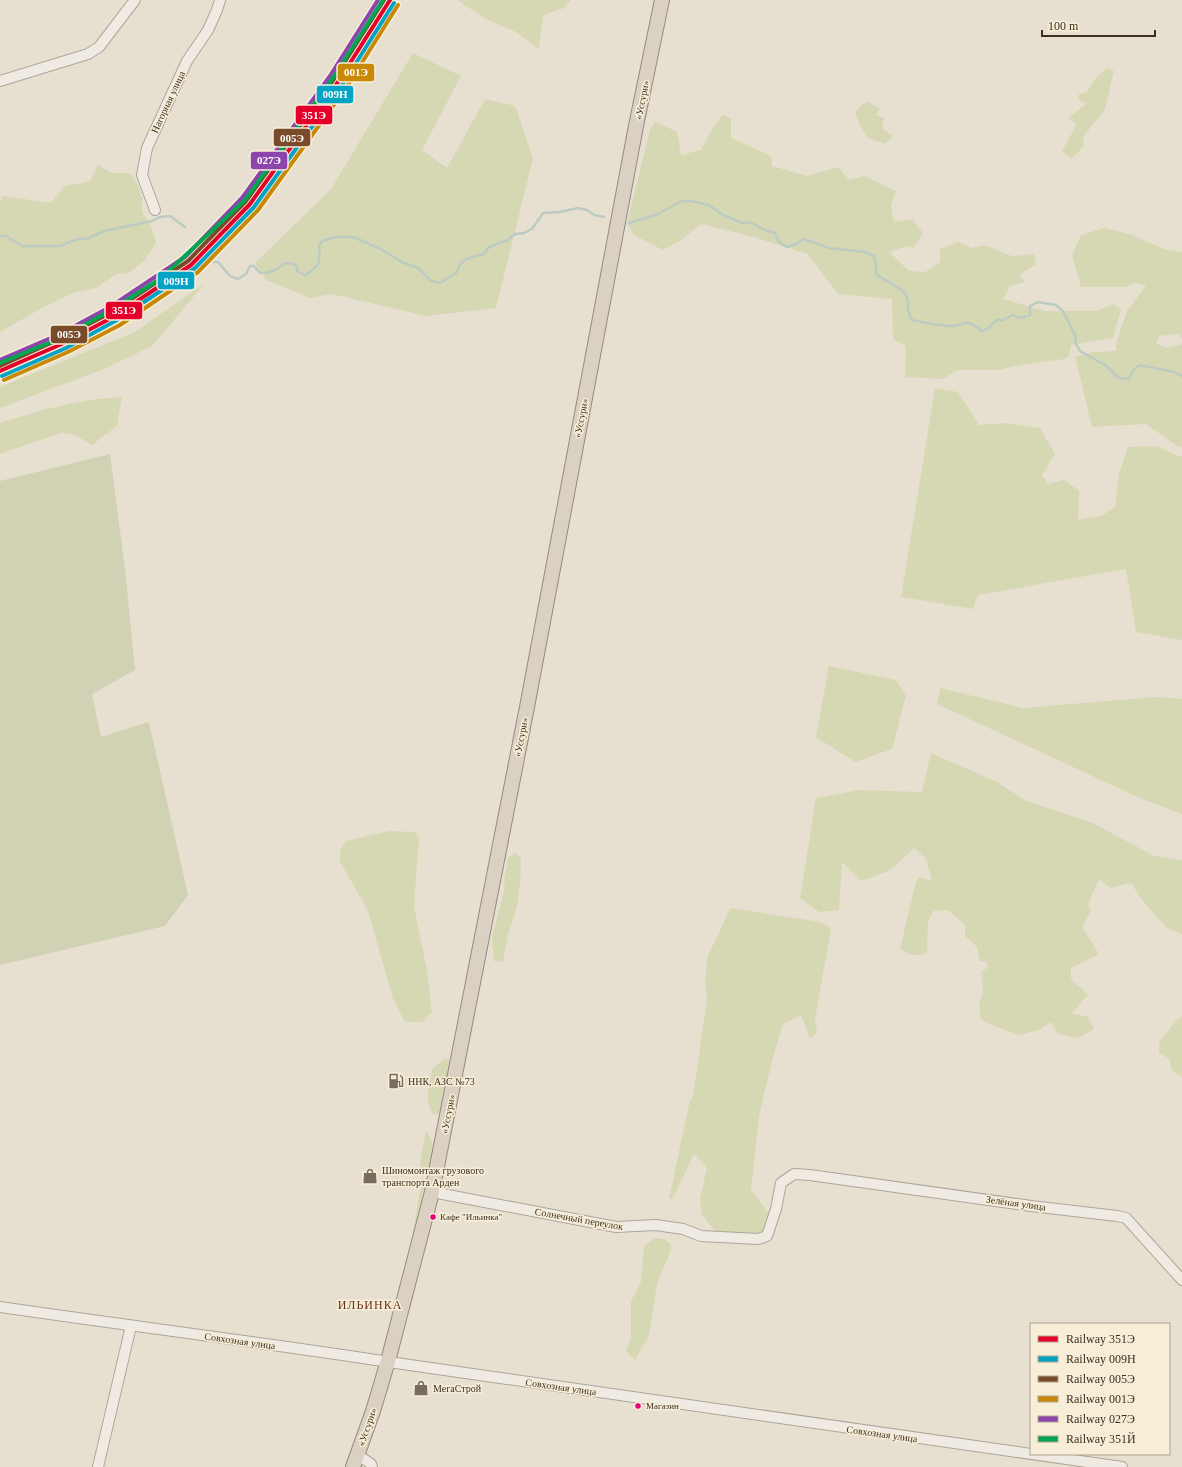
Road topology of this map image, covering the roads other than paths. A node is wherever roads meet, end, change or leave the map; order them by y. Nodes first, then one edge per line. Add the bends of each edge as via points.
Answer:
1 (135, 0) edge
2 (220, 0) edge
3 (662, 0) edge
4 (0, 81) edge
5 (155, 210) dead end
6 (824, 1177) joint
7 (432, 1192) junction
8 (1182, 1280) edge
9 (0, 1307) edge
10 (131, 1326) junction
11 (388, 1361) junction
12 (1030, 1454) edge
13 (1036, 1455) edge
14 (355, 1461) edge
15 (98, 1467) edge
16 (372, 1467) edge
17 (1122, 1467) edge

1 - 4 street via 94,51
2 - 5 street, Нагорная улица via 208,30 187,62 147,148 142,175
3 - 7 highway, «Уссури»
6 - 7 street, Солнечный переулок via 794,1174 781,1183 767,1236 758,1239 701,1236 683,1229 656,1225 616,1227
6 - 8 street, Зелёная улица via 1126,1218
7 - 11 highway, «Уссури»
9 - 10 street, Совхозная улица
10 - 11 street, Совхозная улица
10 - 15 street
11 - 12 street, Совхозная улица
11 - 14 highway, «Уссури»
13 - 17 street, Совхозная улица
14 - 16 street via 371,1464

